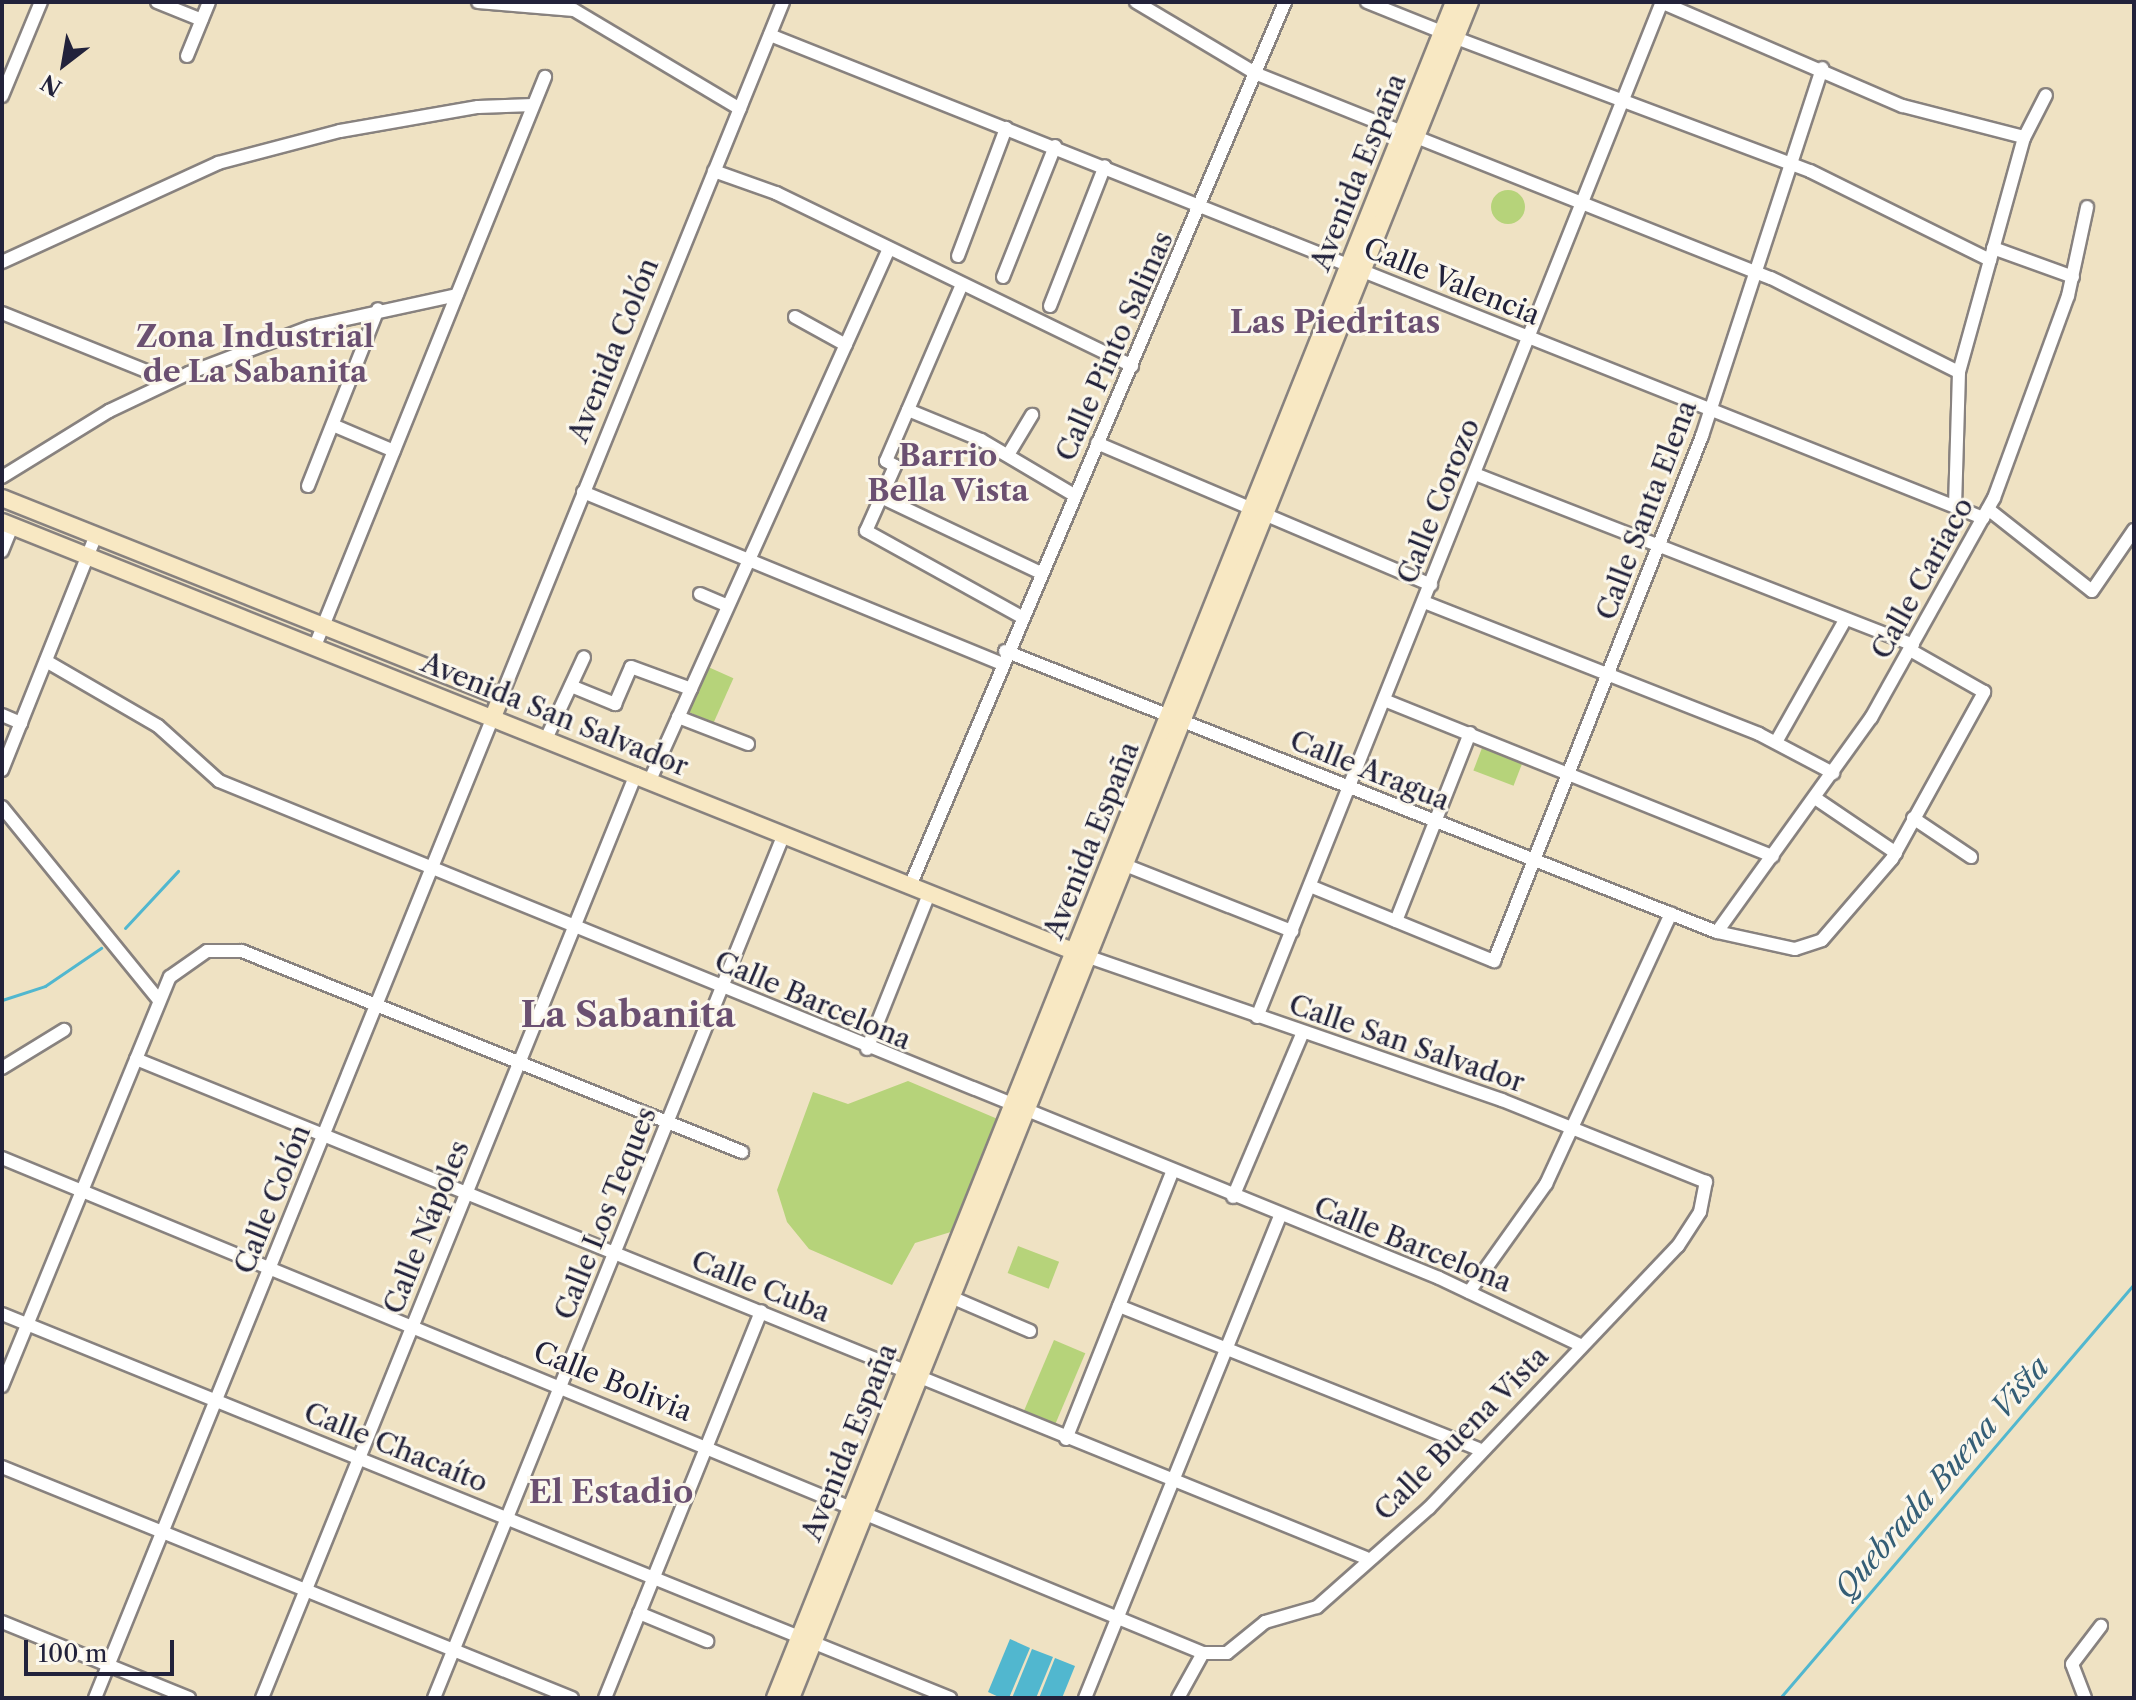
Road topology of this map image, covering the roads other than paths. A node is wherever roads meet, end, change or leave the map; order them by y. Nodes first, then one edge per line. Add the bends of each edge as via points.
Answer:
1 (41, 2) edge
2 (157, 2) edge
3 (209, 2) edge
4 (478, 2) edge
5 (783, 2) edge
6 (1136, 2) edge
7 (1285, 2) edge
8 (1367, 2) edge
9 (1454, 2) edge
10 (1470, 2) edge
11 (1662, 2) edge
12 (545, 4) edge
13 (202, 20) junction
14 (770, 35) junction
15 (1449, 35) junction
16 (187, 56) dead end
17 (1822, 68) junction
18 (1257, 74) junction
19 (6, 76) edge
20 (545, 77) dead end
21 (2046, 95) dead end
22 (2, 96) edge
23 (1621, 102) junction
24 (533, 105) junction
25 (740, 109) junction
26 (1006, 128) junction
27 (1409, 134) junction
28 (2024, 137) junction
29 (1055, 146) junction
30 (1790, 162) junction
31 (1105, 166) junction
32 (714, 171) junction
33 (1583, 203) junction
34 (1202, 206) junction
35 (2087, 207) dead end
36 (888, 251) junction
37 (1992, 254) junction
38 (958, 256) dead end
39 (2, 262) edge
40 (1356, 269) junction
41 (1756, 272) junction
42 (1003, 277) dead end
43 (2073, 277) junction
44 (960, 289) junction
45 (457, 295) junction
46 (1050, 306) dead end
47 (378, 309) junction
48 (2, 313) edge
49 (795, 317) dead end
50 (1530, 337) junction
51 (846, 345) junction
52 (1132, 366) junction
53 (1959, 372) junction
54 (171, 381) junction
55 (908, 410) junction
56 (1710, 410) junction
57 (1032, 415) dead end
58 (333, 425) junction
59 (1097, 443) junction
60 (394, 451) junction
61 (1008, 455) junction
62 (1475, 474) junction
63 (2, 477) edge
64 (308, 486) dead end
65 (583, 492) junction
66 (1074, 495) junction
67 (881, 497) junction
68 (2, 498) edge
69 (1955, 507) junction
70 (1258, 513) junction
71 (1985, 513) junction
72 (7, 524) edge
73 (2134, 530) edge
74 (96, 535) junction
75 (1660, 545) junction
76 (2, 551) edge
77 (88, 556) junction
78 (750, 557) junction
79 (1039, 572) junction
80 (1431, 585) junction
81 (700, 594) dead end
82 (1424, 602) junction
83 (728, 606) junction
84 (1020, 616) junction
85 (1845, 620) junction
86 (323, 626) junction
87 (315, 646) junction
88 (1911, 648) junction
89 (584, 657) dead end
90 (1003, 657) junction
91 (46, 661) junction
92 (1609, 674) junction
93 (571, 686) junction
94 (691, 689) junction
95 (501, 697) junction
96 (1384, 700) junction
97 (2, 715) edge
98 (493, 717) junction
99 (678, 717) junction
100 (1176, 718) junction
101 (21, 723) junction
102 (1470, 733) junction
103 (546, 739) junction
104 (1776, 742) junction
105 (748, 744) dead end
106 (2, 770) edge
107 (1569, 772) junction
108 (1833, 773) junction
109 (643, 777) junction
110 (1350, 788) junction
111 (1815, 798) junction
112 (2, 807) edge
113 (1913, 818) junction
114 (1436, 822) junction
115 (784, 834) junction
116 (1896, 853) junction
117 (1773, 856) junction
118 (1971, 857) dead end
119 (1533, 861) junction
120 (1125, 865) junction
121 (432, 867) junction
122 (910, 886) junction
123 (1310, 886) junction
124 (929, 894) junction
125 (1671, 914) junction
126 (1396, 921) junction
127 (574, 926) junction
128 (1292, 931) junction
129 (1717, 932) junction
130 (1081, 954) junction
131 (722, 989) junction
132 (159, 1000) junction
133 (377, 1004) junction
134 (1257, 1017) junction
135 (64, 1030) dead end
136 (1303, 1032) junction
137 (867, 1049) junction
138 (136, 1059) junction
139 (519, 1062) junction
140 (2, 1068) edge
141 (1018, 1111) junction
142 (668, 1122) junction
143 (1574, 1127) junction
144 (323, 1136) junction
145 (742, 1152) dead end
146 (2, 1158) edge
147 (1172, 1172) junction
148 (1706, 1182) joint
149 (82, 1191) junction
150 (466, 1193) junction
151 (1233, 1197) junction
152 (1280, 1216) junction
153 (615, 1253) junction
154 (270, 1267) junction
155 (1469, 1292) junction
156 (951, 1297) junction
157 (1119, 1306) junction
158 (761, 1311) junction
159 (2, 1314) edge
160 (27, 1324) junction
161 (412, 1325) junction
162 (1030, 1331) dead end
163 (1582, 1346) junction
164 (1225, 1349) junction
165 (912, 1375) junction
166 (2, 1386) edge
167 (561, 1386) junction
168 (216, 1400) junction
169 (1066, 1439) junction
170 (707, 1446) junction
171 (1478, 1449) junction
172 (359, 1458) junction
173 (2, 1467) edge
174 (1172, 1482) junction
175 (859, 1508) junction
176 (508, 1518) junction
177 (162, 1532) junction
178 (1366, 1558) junction
179 (654, 1577) junction
180 (306, 1590) junction
181 (639, 1613) junction
182 (1119, 1613) junction
183 (2, 1622) edge
184 (2101, 1626) dead end
185 (806, 1639) junction
186 (707, 1641) dead end
187 (454, 1650) junction
188 (1203, 1653) junction
189 (108, 1665) junction
190 (95, 1698) edge
191 (189, 1698) edge
192 (262, 1698) edge
193 (434, 1698) edge
194 (572, 1698) edge
195 (605, 1698) edge
196 (775, 1698) edge
197 (791, 1698) edge
198 (950, 1698) edge
199 (1085, 1698) edge
200 (1178, 1698) edge
201 (2085, 1698) edge

1 - 19 street
2 - 13 street
3 - 13 street
4 - 12 street
5 - 14 street, Avenida Colón
6 - 18 street
7 - 18 street, Calle Pinto Salinas
8 - 15 street
9 - 15 main road, Avenida España
10 - 15 main road, Avenida España
11 - 17 street
11 - 23 street, Calle Corozo
12 - 25 street via 586,16
13 - 16 street
14 - 25 street, Avenida Colón
14 - 26 street, Calle Valencia
15 - 23 street
15 - 27 main road, Avenida España
17 - 28 street via 1903,106
17 - 30 street, Calle Santa Elena
18 - 27 street
18 - 34 street, Calle Pinto Salinas
19 - 22 street
20 - 24 street
21 - 28 street
23 - 30 street
23 - 33 street, Calle Corozo
24 - 39 street via 340,131 218,163
24 - 45 street
25 - 32 street, Avenida Colón
26 - 29 street, Calle Valencia
26 - 38 street
27 - 33 street
27 - 40 main road, Avenida España
28 - 37 street
29 - 31 street, Calle Valencia
29 - 42 street
30 - 37 street
30 - 41 street, Calle Santa Elena
31 - 34 street, Calle Valencia
31 - 46 street
32 - 36 street via 776,193
32 - 65 street, Avenida Colón
33 - 41 street
33 - 50 street, Calle Corozo
34 - 40 street, Calle Valencia
34 - 52 street, Calle Pinto Salinas
35 - 43 street, Calle Cariaco
36 - 44 street
36 - 51 street, Calle Nápoles
37 - 43 street
37 - 53 street
40 - 50 street, Calle Valencia
40 - 70 main road, Avenida España
41 - 53 street
41 - 56 street, Calle Santa Elena
43 - 71 street, Calle Cariaco
44 - 52 street
44 - 55 street
45 - 47 street
45 - 60 street
47 - 54 street
47 - 58 street
48 - 54 street
49 - 51 street
50 - 56 street, Calle Valencia
50 - 62 street, Calle Corozo
51 - 78 street, Calle Nápoles
52 - 59 street, Calle Pinto Salinas
53 - 69 street
54 - 63 street
55 - 61 street
55 - 67 street
56 - 69 street, Calle Valencia
56 - 75 street, Calle Santa Elena
57 - 61 street
58 - 60 street
58 - 64 street
59 - 66 street, Calle Pinto Salinas
59 - 70 street
60 - 86 street
61 - 66 street
62 - 75 street
62 - 80 street, Calle Corozo
65 - 78 street, Calle Aragua
65 - 95 street, Avenida Colón
66 - 79 street, Calle Pinto Salinas
67 - 79 street
67 - 84 street via 866,531
68 - 74 main road, Avenida San Salvador
69 - 71 street, Calle Valencia
70 - 80 street
70 - 100 main road, Avenida España
71 - 73 street, Calle Valencia via 2092,591
71 - 88 street, Calle Cariaco
72 - 76 street
72 - 77 main road, Avenida San Salvador
74 - 77 street
74 - 86 main road, Avenida San Salvador
75 - 85 street
75 - 92 street, Calle Santa Elena
77 - 87 main road, Avenida San Salvador
77 - 91 street
78 - 83 street, Calle Nápoles
78 - 90 street, Calle Aragua
79 - 84 street, Calle Pinto Salinas
80 - 82 street, Calle Corozo
81 - 83 street
82 - 92 street
82 - 96 street, Calle Corozo
83 - 94 street, Calle Nápoles
84 - 90 street, Calle Pinto Salinas
85 - 88 street
85 - 104 street
86 - 87 street
86 - 95 main road, Avenida San Salvador
87 - 98 main road, Avenida San Salvador
88 - 108 street, Calle Cariaco
88 - 113 street, Calle Aragua via 1984,692
89 - 93 street
90 - 100 street, Calle Aragua
90 - 122 street, Calle Pinto Salinas
91 - 101 street
91 - 121 street, Calle Barcelona via 158,726 219,781
92 - 104 street
92 - 107 street, Calle Santa Elena
93 - 94 street via 615,704 631,667
93 - 103 street
94 - 99 street, Calle Nápoles
95 - 98 main road, Avenida Colón
96 - 102 street
96 - 110 street, Calle Corozo
97 - 101 street
98 - 103 main road, Avenida San Salvador
98 - 121 street, Calle Colón
99 - 105 street
99 - 109 street, Calle Nápoles
100 - 110 street, Calle Aragua
100 - 120 main road, Avenida España
100 - 130 main road, Avenida España
101 - 106 street
102 - 107 street
102 - 114 street
103 - 109 main road, Avenida San Salvador
104 - 108 street
107 - 117 street
107 - 119 street, Calle Santa Elena
108 - 111 street, Calle Cariaco
109 - 115 main road, Avenida San Salvador
109 - 127 street, Calle Nápoles
110 - 114 street, Calle Aragua
110 - 123 street, Calle Corozo
111 - 116 street
111 - 117 street, Calle Cariaco
112 - 132 street
113 - 116 street, Calle Aragua
113 - 118 street
114 - 119 street, Calle Aragua
114 - 126 street
115 - 122 main road, Avenida San Salvador
115 - 131 street, Calle Los Teques
116 - 129 street, Calle Aragua via 1815,945 1765,947
117 - 129 street, Calle Cariaco
119 - 125 street, Calle Aragua
119 - 126 street, Calle Santa Elena via 1494,961
120 - 128 street
120 - 130 main road, Avenida España
121 - 127 street, Calle Barcelona
121 - 133 street, Calle Colón
122 - 124 main road, Avenida San Salvador
123 - 126 street
123 - 128 street, Calle Corozo
124 - 130 main road, Avenida San Salvador
124 - 137 street
125 - 129 street, Calle Aragua
125 - 143 street
127 - 131 street, Calle Barcelona
127 - 139 street, Calle Nápoles
128 - 134 street, Calle Corozo
130 - 134 street, Calle San Salvador
130 - 141 main road, Avenida España
131 - 137 street, Calle Barcelona
131 - 142 street, Calle Los Teques
132 - 133 street via 176,967 219,948
132 - 138 street
133 - 139 street
133 - 144 street, Calle Colón
134 - 136 street, Calle San Salvador
135 - 140 street
136 - 143 street, Calle San Salvador
136 - 151 street
137 - 141 street, Calle Barcelona
138 - 144 street, Calle Cuba
138 - 149 street
139 - 142 street
139 - 150 street, Calle Nápoles
141 - 147 street, Calle Barcelona
141 - 156 main road, Avenida España
141 - 165 main road, Avenida España
142 - 145 street
142 - 153 street, Calle Los Teques
143 - 148 street, Calle San Salvador
143 - 155 street via 1537,1200
144 - 150 street, Calle Cuba
144 - 154 street, Calle Colón
146 - 149 street, Calle Bolivia
147 - 151 street, Calle Barcelona
147 - 157 street
148 - 163 street, Calle Buena Vista via 1700,1212 1678,1246
149 - 154 street, Calle Bolivia
149 - 160 street
150 - 153 street, Calle Cuba
150 - 161 street, Calle Nápoles
151 - 152 street, Calle Barcelona
152 - 155 street, Calle Barcelona
152 - 164 street
153 - 158 street, Calle Cuba
153 - 167 street, Calle Los Teques
154 - 161 street, Calle Bolivia
154 - 168 street, Calle Colón
155 - 163 street, Calle Barcelona
156 - 162 street
156 - 165 main road, Avenida España
157 - 164 street
157 - 169 street
158 - 165 street, Calle Cuba
158 - 170 street
159 - 160 street, Calle Chacaíto
160 - 166 street
160 - 168 street, Calle Chacaíto
161 - 167 street, Calle Bolivia
161 - 172 street, Calle Nápoles
163 - 171 street, Calle Buena Vista
164 - 171 street
164 - 174 street
165 - 169 street, Calle Cuba
165 - 175 main road, Avenida España
167 - 170 street, Calle Bolivia
167 - 176 street, Calle Los Teques
168 - 172 street, Calle Chacaíto
168 - 177 street, Calle Colón
169 - 174 street, Calle Cuba
170 - 175 street, Calle Bolivia
170 - 179 street
171 - 178 street, Calle Buena Vista via 1429,1508
172 - 176 street, Calle Chacaíto
172 - 180 street, Calle Nápoles
173 - 177 street
174 - 178 street, Calle Cuba
174 - 182 street
175 - 182 street, Calle Bolivia
175 - 185 main road, Avenida España
176 - 179 street, Calle Chacaíto
176 - 187 street, Calle Los Teques
177 - 180 street
177 - 189 street, Calle Colón
178 - 188 street, Calle Buena Vista via 1312,1610 1265,1622 1227,1653
179 - 181 street
179 - 185 street, Calle Chacaíto
180 - 187 street
180 - 192 street, Calle Nápoles
181 - 186 street
181 - 195 street
182 - 188 street, Calle Bolivia
182 - 199 street
183 - 189 street
184 - 201 street via 2072,1664
185 - 196 main road, Avenida España
185 - 197 main road, Avenida España
185 - 198 street, Calle Chacaíto
187 - 193 street, Calle Los Teques
187 - 194 street
188 - 200 street
189 - 190 street, Calle Colón
189 - 191 street

